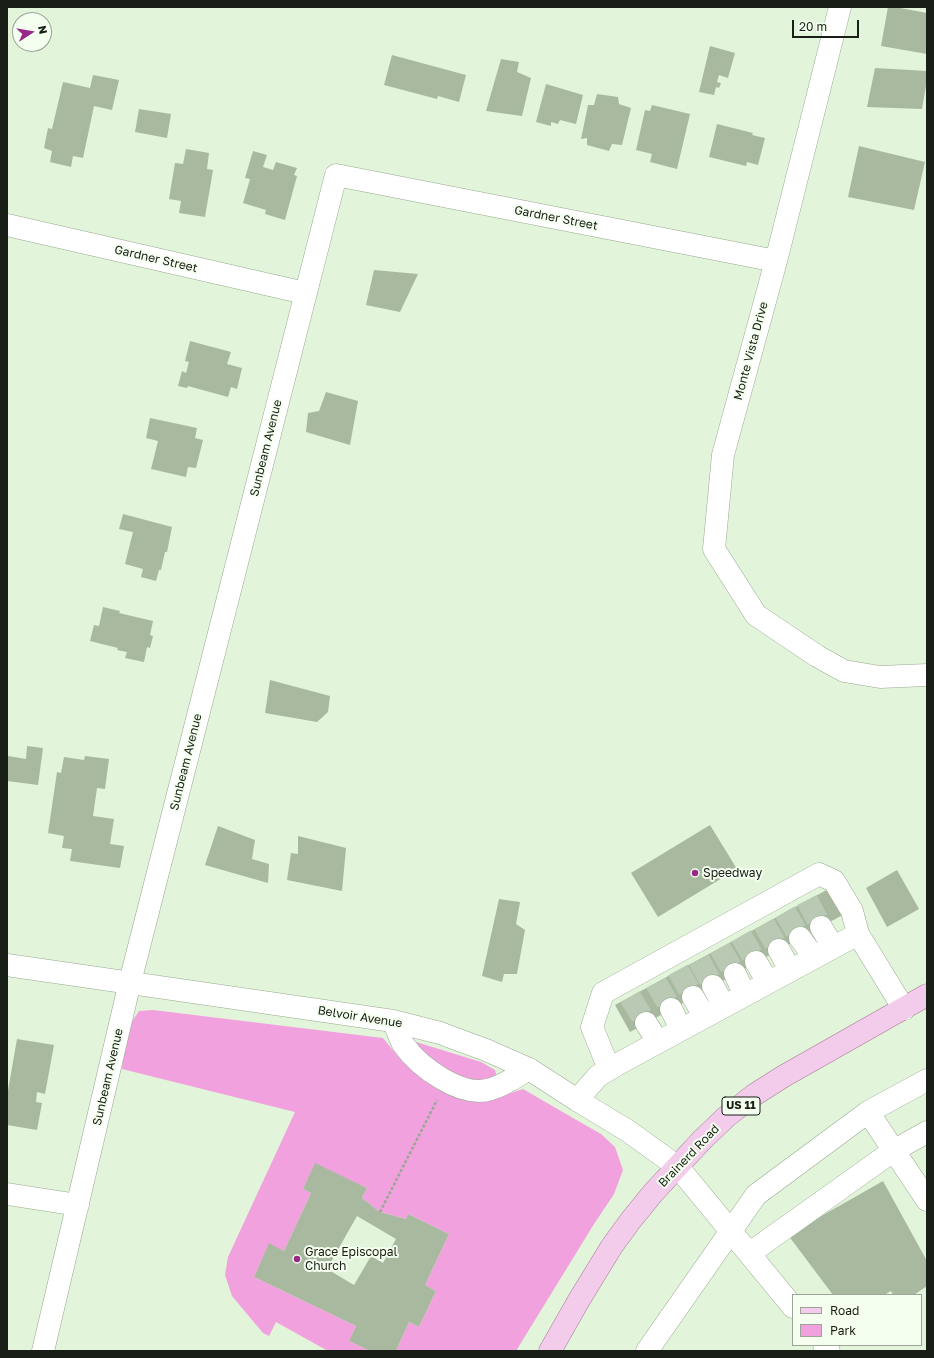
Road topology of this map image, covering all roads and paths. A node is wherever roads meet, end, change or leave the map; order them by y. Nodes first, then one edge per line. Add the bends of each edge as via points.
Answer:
1 (840, 7) edge
2 (336, 175) joint
3 (7, 225) edge
4 (776, 261) junction
5 (306, 293) junction
6 (927, 675) edge
7 (821, 927) tunnel mouth
8 (858, 934) junction
9 (800, 938) tunnel mouth
10 (779, 950) tunnel mouth
11 (823, 952) junction
12 (756, 962) tunnel mouth
13 (7, 965) edge
14 (790, 970) junction
15 (735, 974) tunnel mouth
16 (130, 982) junction
17 (768, 982) junction
18 (713, 986) tunnel mouth
19 (745, 995) junction
20 (927, 995) edge
21 (694, 997) tunnel mouth
22 (724, 1006) junction
23 (671, 1009) tunnel mouth
24 (904, 1009) junction
25 (705, 1017) junction
26 (394, 1021) junction
27 (646, 1023) tunnel mouth
28 (681, 1029) junction
29 (658, 1042) junction
30 (529, 1069) junction
31 (609, 1069) junction
32 (927, 1080) edge
33 (446, 1081) junction
34 (577, 1100) junction
35 (868, 1112) junction
36 (927, 1132) edge
37 (893, 1151) junction
38 (678, 1167) junction
39 (7, 1194) edge
40 (927, 1200) edge
41 (78, 1205) junction
42 (380, 1212) dead end
43 (731, 1232) junction
44 (750, 1253) junction
45 (792, 1306) edge
46 (44, 1351) edge
47 (550, 1351) edge
48 (647, 1351) edge

1 - 4 street, Monte Vista Drive
2 - 4 street, Gardner Street
2 - 5 street, Sunbeam Avenue
3 - 5 street, Gardner Street
4 - 6 street, Monte Vista Drive via 723,455 714,549 756,615 817,656 844,671 866,675
5 - 16 street, Sunbeam Avenue
7 - 11 street
8 - 11 street
8 - 24 street
8 - 31 street via 852,912 834,880 819,874 804,892 781,905 627,989 603,993 592,1027
9 - 11 street
10 - 14 street
11 - 14 street
12 - 17 street
13 - 16 street, Belvoir Avenue
14 - 17 street
15 - 19 street
16 - 26 street, Belvoir Avenue
16 - 41 street, Sunbeam Avenue
17 - 19 street
18 - 22 street
19 - 22 street
20 - 24 main road, Brainerd Road / US 11
21 - 25 street
22 - 25 street
23 - 28 street
24 - 38 main road, Brainerd Road / US 11 via 754,1095 701,1141
25 - 28 street
26 - 30 street, Belvoir Avenue via 440,1033
26 - 33 street via 403,1042 414,1057
27 - 29 street
28 - 29 street
29 - 31 street
30 - 33 street via 491,1090 471,1090
30 - 34 street, Belvoir Avenue
31 - 34 street via 598,1076
32 - 35 street
33 - 42 path
34 - 38 street, Belvoir Avenue via 628,1131
35 - 37 street
35 - 43 street via 756,1195
36 - 37 street
37 - 40 street
37 - 44 street
38 - 43 street, Belvoir Avenue
38 - 47 main road, Brainerd Road / US 11 via 631,1220 612,1246
39 - 41 street
41 - 46 street, Sunbeam Avenue
43 - 44 street, Belvoir Avenue
43 - 48 street
44 - 45 street, Belvoir Avenue

